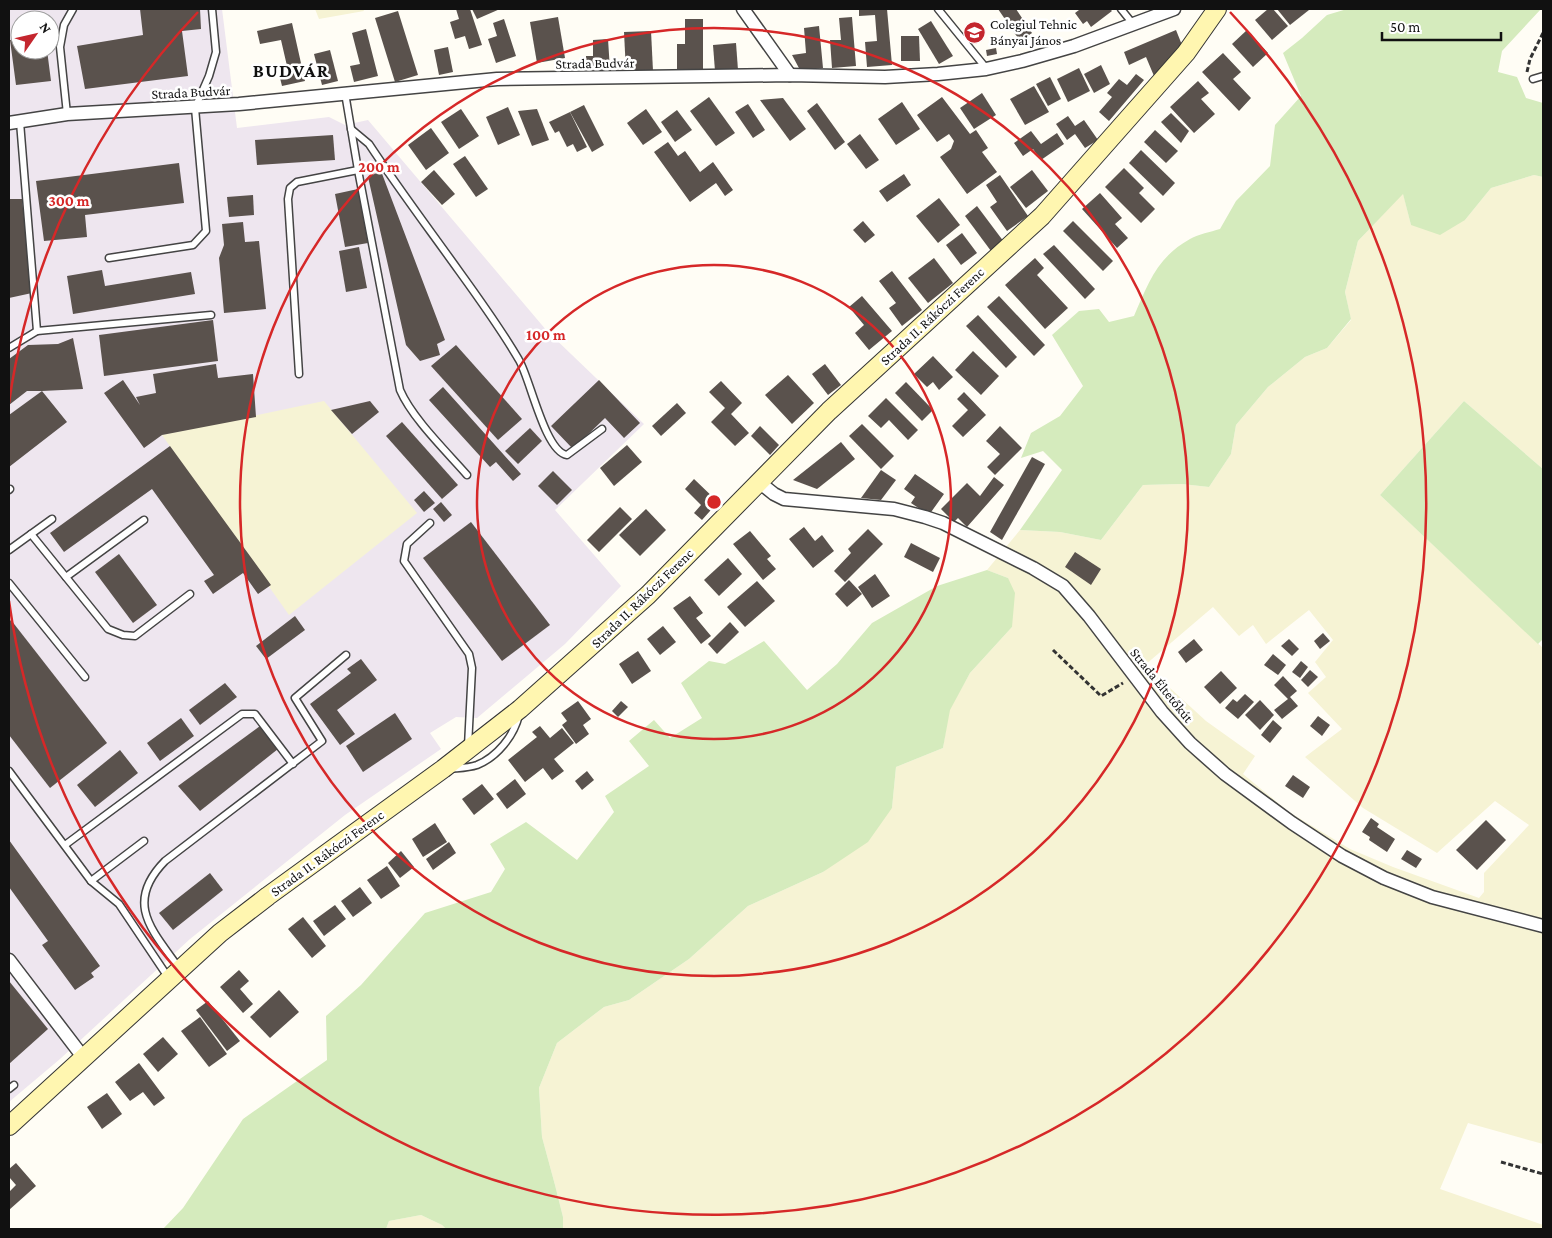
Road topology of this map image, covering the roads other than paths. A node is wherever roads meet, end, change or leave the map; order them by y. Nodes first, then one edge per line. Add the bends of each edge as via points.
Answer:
1 (74, 9) edge
2 (212, 9) edge
3 (743, 9) edge
4 (938, 9) edge
5 (1121, 9) edge
6 (1174, 9) edge
7 (1217, 9) edge
8 (1133, 24) junction
9 (986, 69) junction
10 (790, 75) junction
11 (1543, 76) edge
12 (1533, 78) road end
13 (345, 93) junction
14 (195, 108) junction
15 (67, 114) junction
16 (14, 122) edge
17 (351, 129) junction
18 (358, 170) junction
19 (109, 258) dead end
20 (211, 315) dead end
21 (37, 332) junction
22 (9, 348) edge
23 (299, 374) dead end
24 (602, 429) dead end
25 (467, 476) dead end
26 (759, 482) junction
27 (52, 519) dead end
28 (144, 520) dead end
29 (430, 523) dead end
30 (31, 534) junction
31 (9, 550) edge
32 (66, 577) junction
33 (9, 583) edge
34 (190, 594) dead end
35 (346, 655) dead end
36 (85, 677) dead end
37 (520, 709) junction
38 (468, 750) junction
39 (293, 764) junction
40 (443, 769) junction
41 (9, 771) edge
42 (144, 841) dead end
43 (65, 845) junction
44 (91, 881) junction
45 (1543, 926) edge
46 (9, 960) edge
47 (174, 974) junction
48 (83, 1057) junction
49 (9, 1126) edge

1 - 15 lane via 64,25 60,47
2 - 14 lane via 216,52
3 - 10 street
4 - 9 lane
5 - 8 lane
6 - 8 street, Strada Budvár
7 - 26 main road, Strada II. Rákóczi Ferenc via 1186,53 1042,216 829,411
8 - 9 street, Strada Budvár via 1074,46
9 - 10 street, Strada Budvár via 885,77
10 - 13 street, Strada Budvár via 497,79
11 - 12 lane
13 - 14 street, Strada Budvár
13 - 17 lane
14 - 15 street, Strada Budvár
14 - 19 lane via 206,232 193,245
15 - 16 street, Strada Budvár
16 - 21 lane
17 - 18 lane
17 - 24 lane via 369,144 499,326 520,362 543,424 557,450 567,455
18 - 23 lane via 297,182 290,188
18 - 25 lane via 400,390 413,413
20 - 21 lane
21 - 22 lane
26 - 37 main road, Strada II. Rákóczi Ferenc via 648,595
26 - 45 street, Strada Éltetőkút via 784,499 894,509 925,517 1033,568 1063,586 1190,743 1292,823 1342,856 1384,878 1432,896
27 - 30 lane
28 - 32 lane
29 - 38 lane via 407,544 404,561 468,654 472,668
30 - 31 lane
30 - 32 lane
32 - 34 lane via 108,629 135,636
33 - 36 lane
35 - 39 lane via 295,698 322,742
37 - 38 main road, Strada II. Rákóczi Ferenc
37 - 40 lane via 510,737 487,759 466,768
38 - 40 main road, Strada II. Rákóczi Ferenc
39 - 43 lane via 256,714 242,714
39 - 47 lane via 166,861 148,882 145,913
40 - 47 main road, Strada II. Rákóczi Ferenc via 268,896
41 - 43 lane
42 - 44 lane
43 - 44 lane
44 - 47 lane via 119,904
46 - 48 street
47 - 48 main road, Strada II. Rákóczi Ferenc
48 - 49 main road, Strada II. Rákóczi Ferenc

